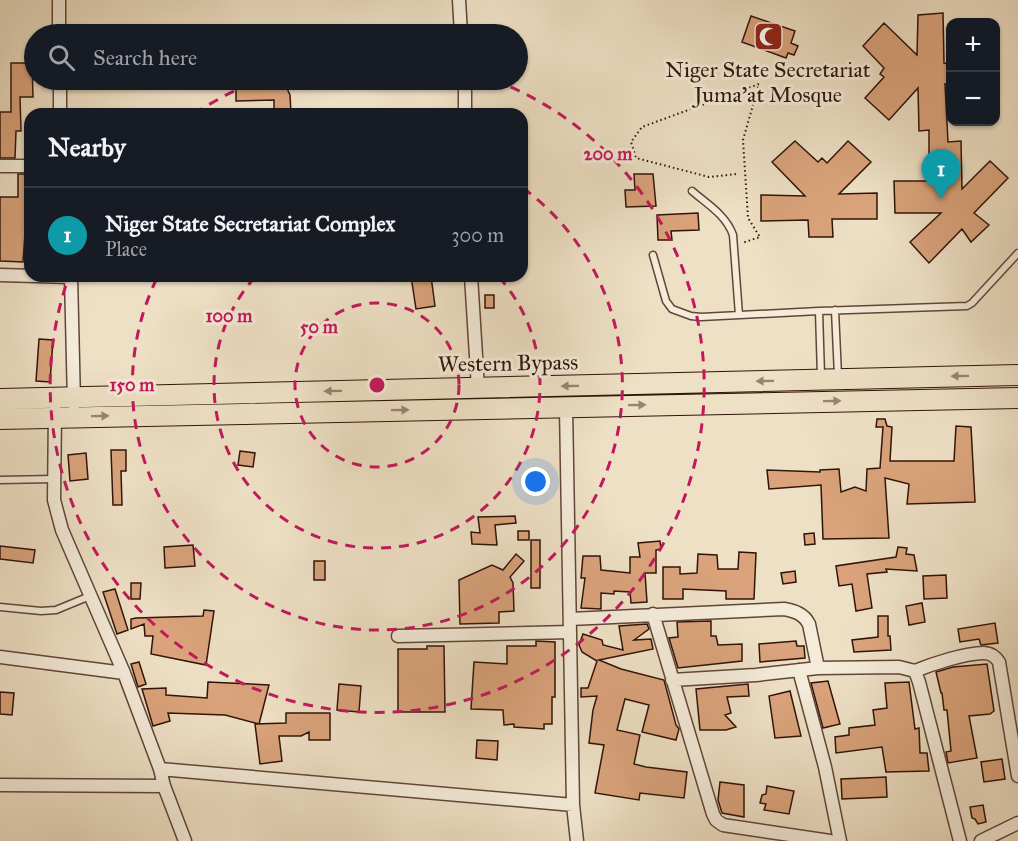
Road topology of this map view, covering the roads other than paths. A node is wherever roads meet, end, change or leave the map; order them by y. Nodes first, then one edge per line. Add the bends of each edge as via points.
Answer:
1 (59, 0) edge
2 (459, 0) edge
3 (59, 24) edge
4 (460, 24) edge
5 (60, 90) edge
6 (465, 90) edge
7 (60, 108) edge
8 (465, 108) edge
9 (0, 166) edge
10 (24, 166) edge
11 (692, 191) dead end
12 (1018, 253) edge
13 (652, 255) dead end
14 (0, 275) edge
15 (24, 276) edge
16 (71, 282) edge
17 (471, 282) edge
18 (835, 310) junction
19 (819, 311) junction
20 (739, 315) junction
21 (1018, 375) edge
22 (829, 380) junction
23 (478, 388) junction
24 (1018, 398) edge
25 (0, 399) edge
26 (566, 407) junction
27 (65, 408) junction
28 (0, 418) edge
29 (54, 479) junction
30 (0, 480) edge
31 (90, 596) junction
32 (0, 607) edge
33 (653, 614) junction
34 (570, 626) junction
35 (398, 636) dead end
36 (0, 657) edge
37 (818, 668) junction
38 (799, 670) junction
39 (915, 671) junction
40 (124, 673) junction
41 (672, 680) junction
42 (160, 769) junction
43 (1018, 776) edge
44 (0, 785) edge
45 (164, 786) junction
46 (573, 805) junction
47 (1018, 823) edge
48 (185, 841) edge
49 (577, 841) edge
50 (830, 841) edge
51 (840, 841) edge
52 (960, 841) edge
53 (981, 841) edge

1 - 3 street
2 - 4 street
5 - 7 street
6 - 8 street
9 - 10 street
11 - 20 lane via 724,218 733,235
12 - 18 lane via 967,306
13 - 20 lane via 666,302 672,309 701,317
14 - 15 street
16 - 27 street
17 - 23 street
18 - 19 lane
18 - 22 lane
19 - 20 lane
19 - 22 lane
21 -> 22 main road, Western Bypass
22 -> 23 main road, Western Bypass
23 -> 27 main road, Western Bypass
26 -> 24 main road, Western Bypass
25 - 27 main road, Western Bypass
27 -> 26 main road, Western Bypass
26 - 34 street
27 - 28 main road, Western Bypass
27 - 29 street
29 - 30 lane
29 - 31 street via 54,500 62,530
31 - 32 lane via 56,610
31 - 40 street
33 - 34 street
33 - 37 street via 794,611 807,619
33 - 41 street
34 - 35 street
34 - 46 street
36 - 40 street
37 - 38 street
37 - 39 street via 899,667
38 - 41 street
38 - 51 street
39 - 43 street via 983,653 996,657
39 - 52 street
40 - 42 street
41 - 50 street via 716,820 723,825
42 - 45 street
42 - 46 street
44 - 45 street
45 - 48 street
46 - 49 street
47 - 53 street

